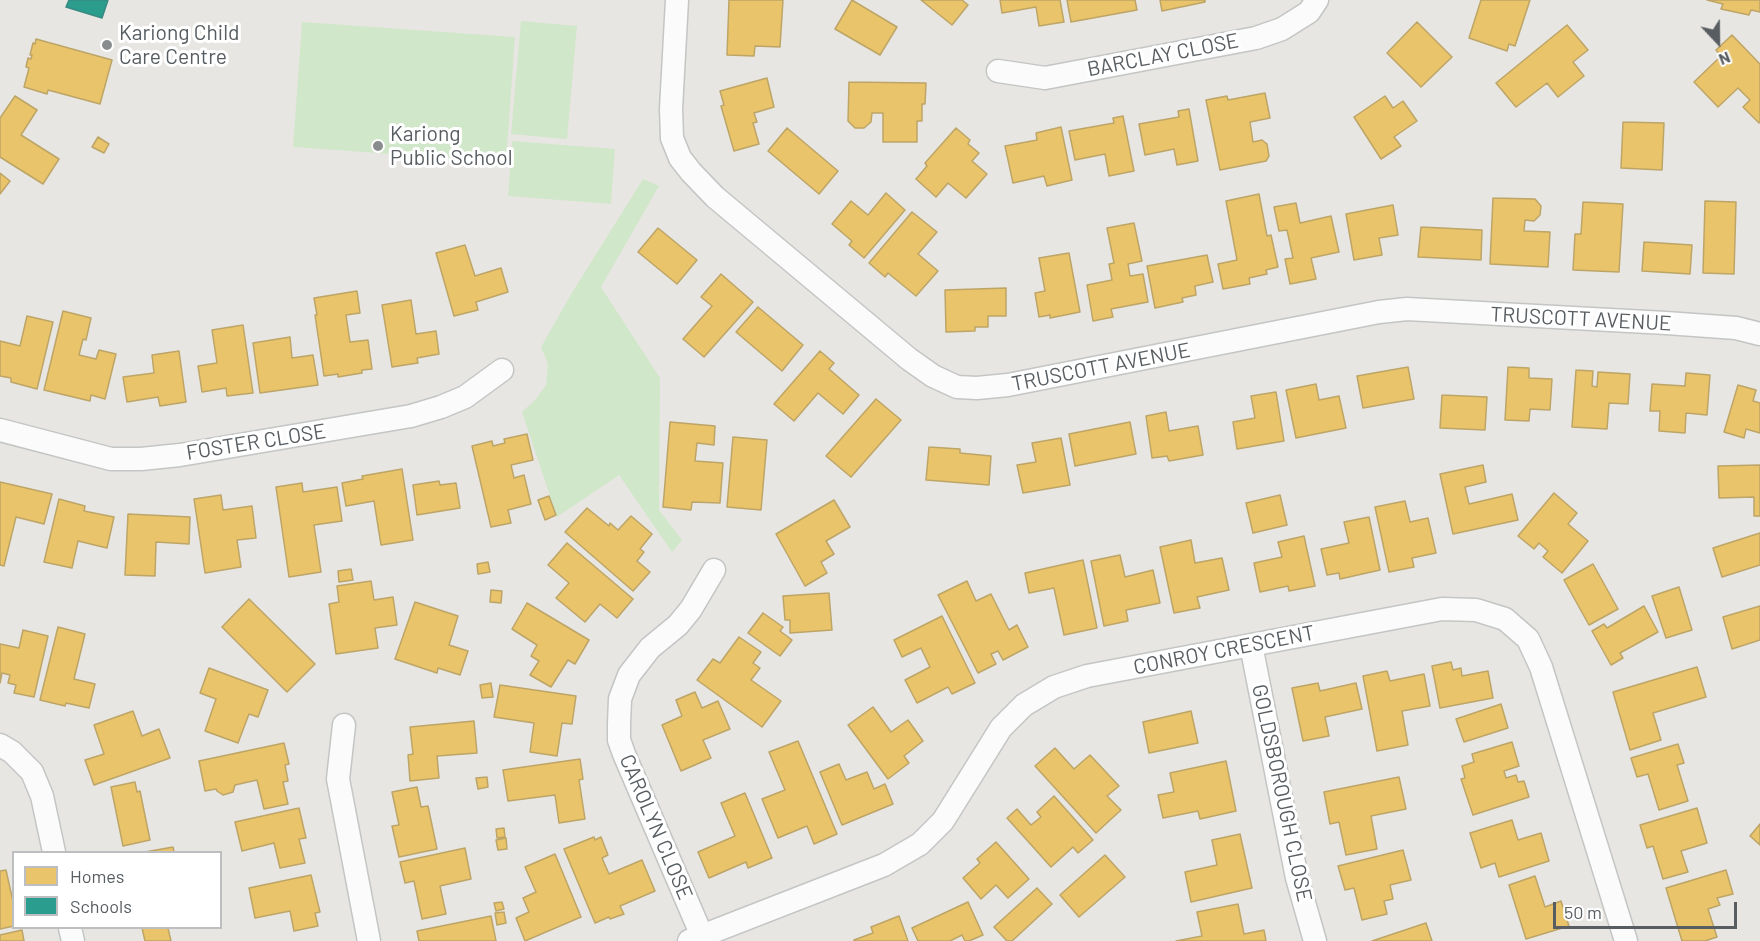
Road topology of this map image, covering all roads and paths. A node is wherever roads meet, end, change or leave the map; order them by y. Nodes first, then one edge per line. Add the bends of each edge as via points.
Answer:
1 (677, 0) edge
2 (1317, 0) edge
3 (998, 70) dead end
4 (1760, 334) edge
5 (502, 370) dead end
6 (0, 430) edge
7 (714, 570) dead end
8 (1251, 645) junction
9 (344, 725) dead end
10 (0, 745) edge
11 (54, 851) edge
12 (695, 938) edge
13 (369, 941) edge
14 (1315, 941) edge
15 (1626, 941) edge

1 - 4 street, TRUSCOTT AVENUE via 671,109 672,138 680,158 715,197 909,359 957,387 1008,385 1407,309 1736,328
2 - 3 street, BARCLAY CLOSE via 1309,12 1282,29 1256,38 1045,78
5 - 6 street, FOSTER CLOSE via 465,397 411,416 180,455 111,459
7 - 12 street, CAROLYN CLOSE via 692,609 650,648 628,675 620,699 624,754
8 - 12 street, CONROY CRESCENT via 1087,676 1054,687 1024,705 1001,728 943,821 920,844 885,865
8 - 14 street, GOLDSBOROUGH CLOSE via 1297,878
8 - 15 street, CONROY CRESCENT via 1442,609 1476,610 1505,620 1528,639 1541,667
9 - 13 street via 338,778
10 - 11 street via 32,772 42,796

